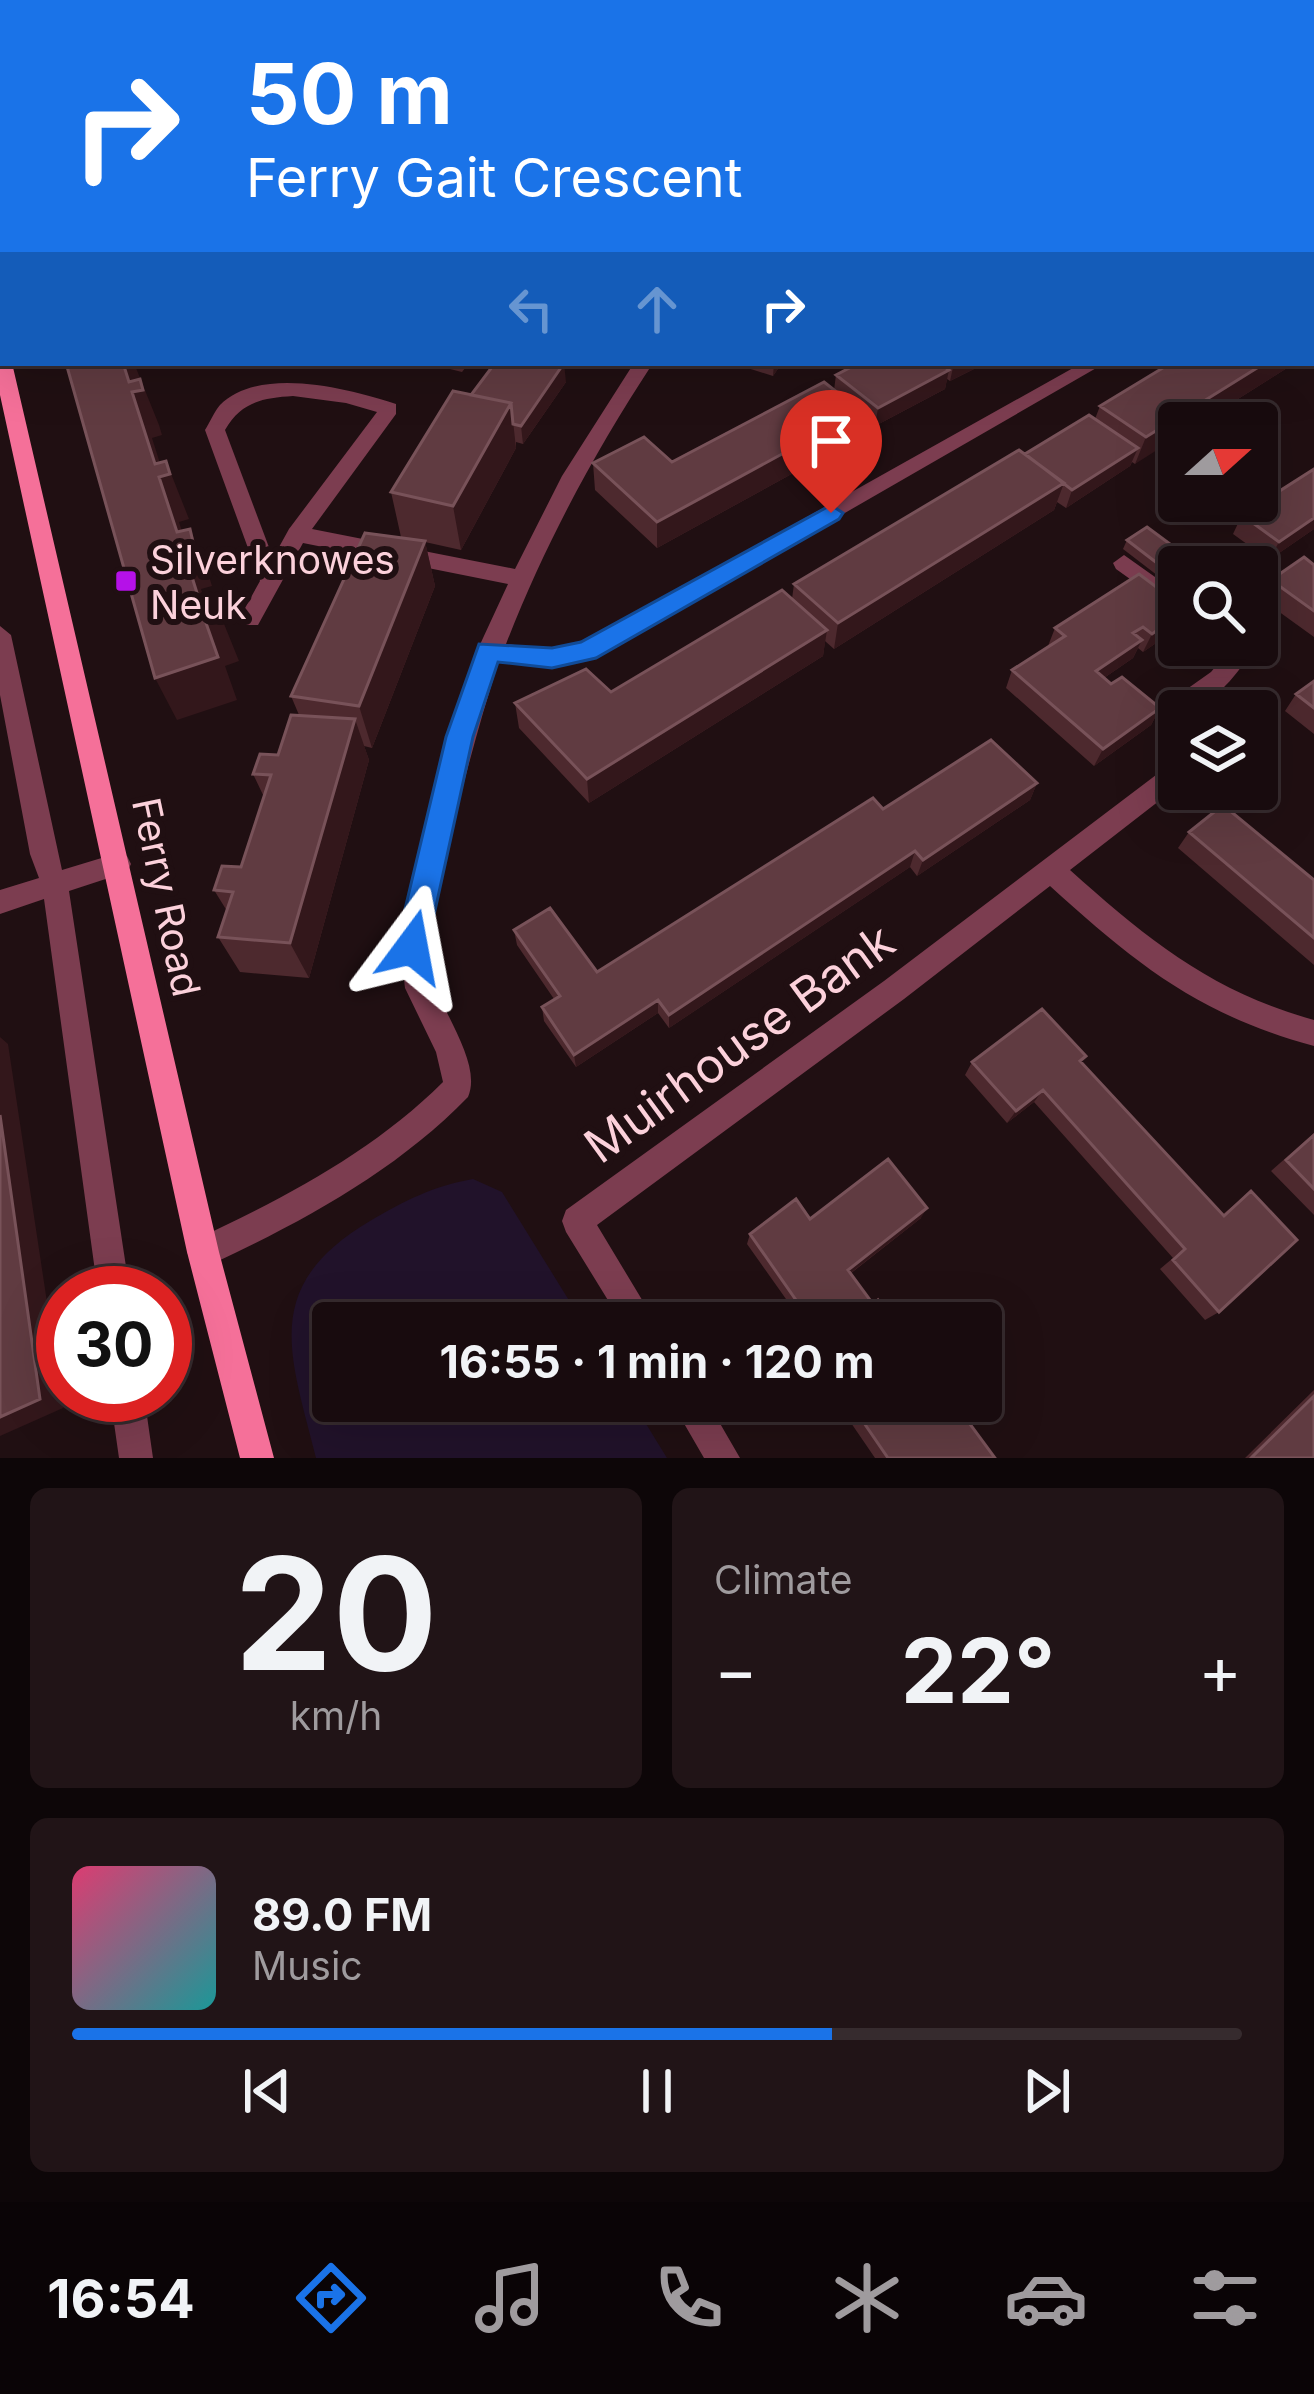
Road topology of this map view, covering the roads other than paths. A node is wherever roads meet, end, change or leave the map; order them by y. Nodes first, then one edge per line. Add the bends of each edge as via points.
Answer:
1 (3, 366) edge
2 (642, 366) edge
3 (1091, 366) edge
4 (297, 534) junction
5 (1124, 563) dead end
6 (520, 578) junction
7 (271, 581) junction
8 (1158, 590) edge
9 (250, 619) dead end
10 (0, 634) edge
11 (488, 651) junction
12 (1229, 666) edge
13 (118, 865) junction
14 (1052, 871) junction
15 (55, 885) junction
16 (0, 902) edge
17 (1314, 1033) edge
18 (203, 1252) junction
19 (110, 1266) edge
20 (627, 1302) edge
21 (131, 1422) edge
22 (701, 1422) edge
23 (136, 1458) edge
24 (257, 1458) edge
25 (723, 1458) edge

1 - 13 main road, Ferry Road
2 - 6 street via 565,484
3 - 11 street via 600,646 563,658
4 - 6 street
4 - 7 street
4 - 7 street via 389,410 326,391 286,391 253,395 220,414 215,430
5 - 8 street
6 - 11 street
7 - 9 street
10 - 15 street
11 - 18 street via 412,947 415,987 456,1059 458,1087 432,1118 254,1230
12 - 14 street, Muirhouse Bank via 1178,707 1168,780
13 - 15 street
13 - 18 main road, Ferry Road
14 - 17 street via 1208,998
14 - 20 street, Muirhouse Bank via 577,1220
15 - 16 street
15 - 19 street
18 - 24 main road, Ferry Road
21 - 23 street
22 - 25 street

